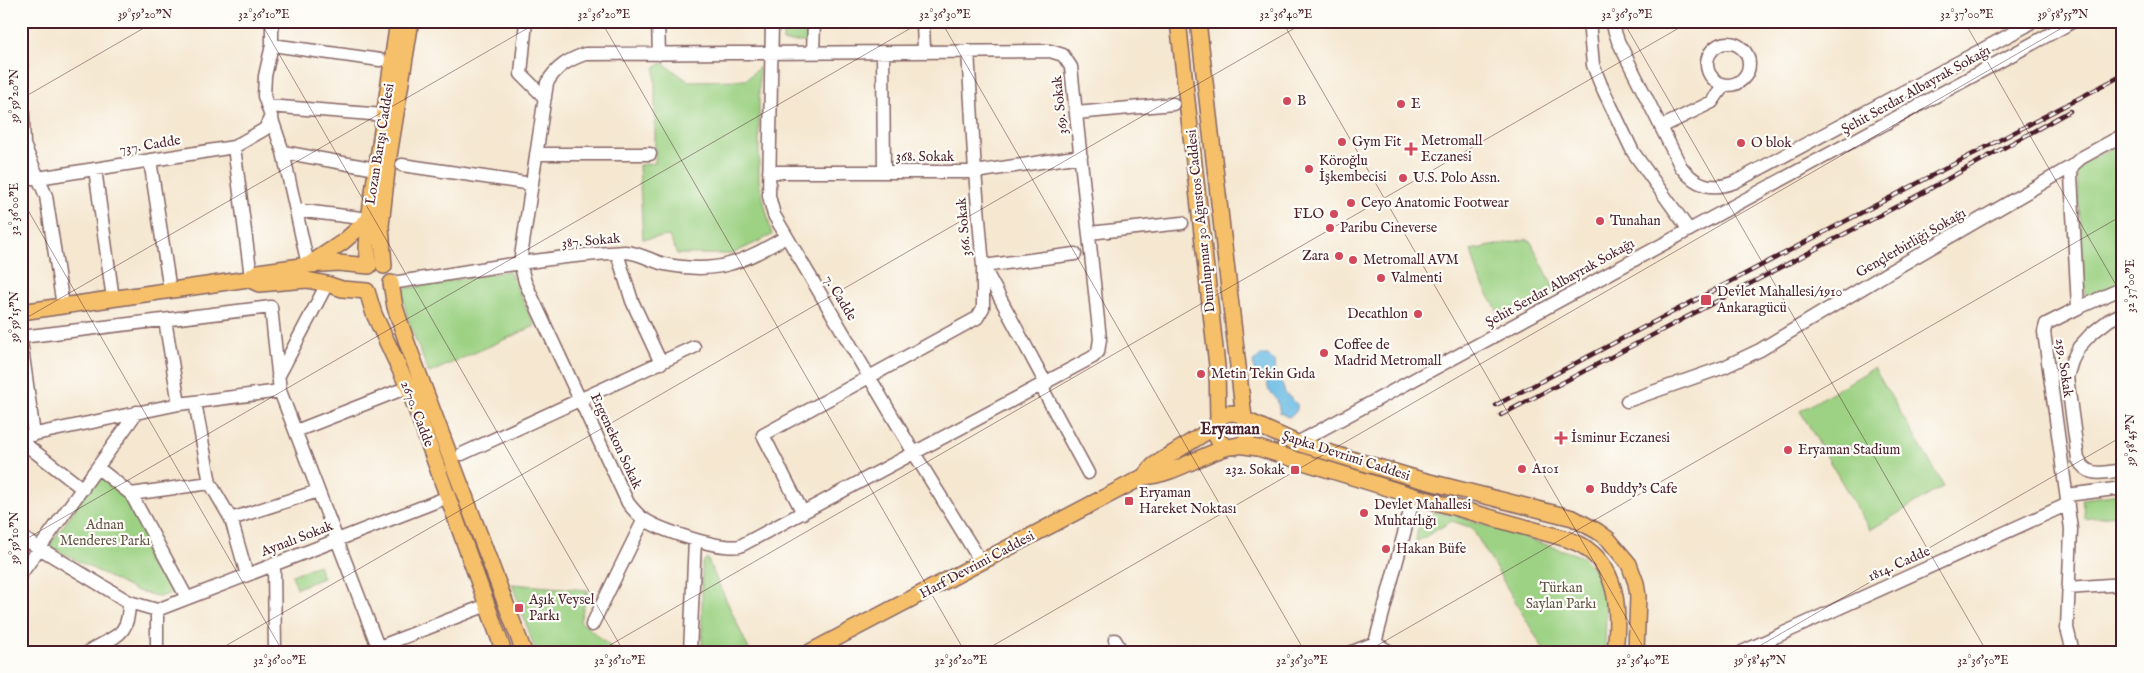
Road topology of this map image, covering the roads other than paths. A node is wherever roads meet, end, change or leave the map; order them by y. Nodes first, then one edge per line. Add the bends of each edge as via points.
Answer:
1 (272, 21) edge
2 (398, 21) edge
3 (411, 21) edge
4 (526, 21) edge
5 (658, 21) edge
6 (772, 21) edge
7 (814, 21) edge
8 (923, 21) edge
9 (1178, 21) edge
10 (1198, 21) edge
11 (1589, 21) edge
12 (1613, 21) edge
13 (2032, 21) edge
14 (2074, 21) edge
15 (272, 45) junction
16 (968, 51) junction
17 (883, 52) junction
18 (924, 52) junction
19 (771, 53) junction
20 (813, 53) junction
21 (659, 54) junction
22 (380, 60) dead end
23 (21, 66) edge
24 (547, 83) joint
25 (1724, 85) dead end
26 (545, 98) junction
27 (1173, 104) dead end
28 (22, 110) edge
29 (270, 111) junction
30 (1076, 113) junction
31 (384, 115) junction
32 (1661, 127) junction
33 (2123, 135) edge
34 (234, 147) junction
35 (283, 152) junction
36 (536, 154) junction
37 (650, 154) dead end
38 (1081, 156) junction
39 (150, 160) junction
40 (402, 165) dead end
41 (2072, 166) junction
42 (95, 169) junction
43 (376, 169) junction
44 (769, 172) junction
45 (884, 172) junction
46 (975, 172) junction
47 (21, 178) edge
48 (38, 178) junction
49 (532, 184) junction
50 (296, 210) junction
51 (369, 219) junction
52 (1182, 223) dead end
53 (1689, 230) junction
54 (1089, 233) junction
55 (786, 237) junction
56 (617, 253) junction
57 (1076, 254) dead end
58 (520, 263) junction
59 (308, 265) junction
60 (376, 266) junction
61 (983, 266) junction
62 (249, 278) junction
63 (392, 283) junction
64 (327, 284) junction
65 (2123, 288) edge
66 (170, 291) junction
67 (367, 291) junction
68 (113, 299) junction
69 (63, 306) junction
70 (2078, 308) junction
71 (21, 312) edge
72 (2123, 313) edge
73 (165, 320) junction
74 (21, 337) edge
75 (21, 341) edge
76 (694, 347) dead end
77 (661, 362) junction
78 (278, 377) junction
79 (870, 378) junction
80 (1044, 385) junction
81 (408, 387) junction
82 (280, 391) junction
83 (580, 400) junction
84 (1627, 401) dead end
85 (196, 402) junction
86 (179, 404) junction
87 (137, 412) junction
88 (1245, 419) junction
89 (1217, 423) junction
90 (296, 431) junction
91 (34, 435) junction
92 (21, 437) edge
93 (21, 441) edge
94 (1297, 443) junction
95 (1235, 446) junction
96 (462, 454) dead end
97 (914, 454) junction
98 (98, 468) junction
99 (2123, 470) edge
100 (1088, 474) dead end
101 (1143, 477) junction
102 (1418, 479) junction
103 (210, 483) junction
104 (83, 488) junction
105 (2123, 488) edge
106 (318, 491) junction
107 (131, 494) junction
108 (1414, 496) junction
109 (448, 497) junction
110 (2068, 499) junction
111 (803, 512) junction
112 (231, 519) junction
113 (644, 519) junction
114 (21, 537) edge
115 (337, 540) junction
116 (695, 540) junction
117 (39, 550) junction
118 (981, 562) junction
119 (274, 564) junction
120 (21, 574) edge
121 (248, 575) junction
122 (2123, 584) edge
123 (2068, 588) junction
124 (187, 598) junction
125 (129, 602) junction
126 (487, 605) junction
127 (157, 610) junction
128 (592, 625) dead end
129 (1115, 640) dead end
130 (1375, 643) junction
131 (375, 650) edge
132 (88, 652) edge
133 (157, 652) edge
134 (275, 652) edge
135 (504, 652) edge
136 (524, 652) edge
137 (690, 652) edge
138 (810, 652) edge
139 (1122, 652) edge
140 (1352, 652) edge
141 (1390, 652) edge
142 (1615, 652) edge
143 (1636, 652) edge
144 (1742, 652) edge
145 (2073, 652) edge

1 - 15 street
2 - 31 main road, Lozan Barışı Caddesi
3 - 60 main road, Lozan Barışı Caddesi via 388,162
4 - 26 street via 520,74
5 - 21 street
6 - 19 street, 7. Cadde
7 - 20 street
8 - 18 street
9 - 89 main road, Dumlupınar 30 Ağustos Caddesi via 1217,366
10 - 88 main road, Dumlupınar 30 Ağustos Caddesi
11 - 53 street via 1593,65 1633,152
12 - 32 street via 1618,41
13 - 32 street via 1725,186 1712,188 1690,178 1681,168
14 - 53 street, Şehit Serdar Albayrak Sokağı
15 - 22 street
15 - 29 street via 264,88
16 - 18 street, 369. Sokak
16 - 30 street, 369. Sokak via 1050,51 1064,55 1071,66
16 - 46 street, 366. Sokak
17 - 18 street, 369. Sokak
17 - 20 street, 369. Sokak
17 - 45 street
19 - 20 street, 369. Sokak
19 - 21 street, 369. Sokak
19 - 44 street, 7. Cadde
21 - 24 street, 369. Sokak via 585,54 561,65
23 - 28 street
24 - 26 street, Ergenekon Sokak
25 - 32 street via 1712,102
26 - 36 street, Ergenekon Sokak
27 - 30 street
28 - 48 street via 24,145
29 - 31 street
29 - 34 street, 737. Cadde via 265,129
29 - 35 street
30 - 38 street, 369. Sokak
31 - 43 main road, Lozan Barışı Caddesi
33 - 41 street
34 - 39 street, 737. Cadde
34 - 62 street
35 - 43 street
35 - 50 street
36 - 37 street
36 - 49 street, Ergenekon Sokak
38 - 46 street, 368. Sokak
38 - 54 street, 369. Sokak
39 - 42 street, 737. Cadde
39 - 66 street
40 - 49 street
41 - 70 street
41 - 84 street, Gençlerbirliği Sokağı via 1760,350 1724,367
42 - 48 street, 737. Cadde
42 - 68 street
43 - 51 main road, Lozan Barışı Caddesi
44 - 45 street, 368. Sokak
44 - 55 street, 7. Cadde via 769,196 774,215
45 - 46 street, 368. Sokak
46 - 61 street, 366. Sokak
47 - 48 street, 737. Cadde
48 - 69 street via 46,196
49 - 58 street, Ergenekon Sokak
50 - 51 street
50 - 59 street
51 - 59 main road via 344,242
51 - 60 main road, Lozan Barışı Caddesi via 367,247
52 - 54 street
53 - 94 street, Şehit Serdar Albayrak Sokağı
54 - 80 street, 369. Sokak via 1100,346 1089,361
55 - 56 street, 387. Sokak via 750,258 718,268 690,269 628,252
55 - 79 street, 7. Cadde
56 - 58 street, 387. Sokak
56 - 77 street via 632,301
57 - 61 street
58 - 63 street, 387. Sokak
58 - 83 street, Ergenekon Sokak via 525,282
59 - 60 main road via 338,262
59 - 62 main road via 258,272
60 - 63 main road via 390,272
60 - 67 main road via 362,278
61 - 79 street via 983,308 977,318
61 - 80 street, 366. Sokak
62 - 64 main road via 259,284 307,280
62 - 66 main road
63 - 67 main road via 381,294
63 - 136 main road, 2670. Cadde via 407,343
64 - 67 main road
64 - 78 street
65 - 70 street, 259. Sokak
66 - 68 main road
67 - 81 main road, 2670. Cadde via 374,314
68 - 69 main road
69 - 71 main road
70 - 110 street, 259. Sokak via 2046,324 2044,332
72 - 99 street via 2079,347 2067,377 2078,459 2083,468 2090,473
73 - 74 street
73 - 78 street via 270,307
73 - 86 street
75 - 91 street
76 - 77 street
77 - 83 street
78 - 82 street
79 - 97 street, 7. Cadde
79 - 111 street via 763,435
80 - 97 street, 369. Sokak
80 - 100 street, 366. Sokak
81 - 90 street
81 - 109 main road, 2670. Cadde
82 - 85 street
82 - 90 street
83 - 96 street
83 - 113 street, Ergenekon Sokak via 628,503
85 - 86 street
85 - 103 street
86 - 87 street
87 - 91 street
87 - 98 street
88 - 89 main road via 1232,413
88 - 94 main road, Şapka Devrimi Caddesi
88 - 95 main road via 1248,434
89 - 95 main road via 1215,431 1219,440
89 - 101 main road, Harf Devrimi Caddesi via 1154,465
90 - 106 street
91 - 92 street
93 - 104 street
94 - 102 main road, Şapka Devrimi Caddesi
95 - 101 main road, Harf Devrimi Caddesi via 1204,455 1160,476
95 - 108 main road, Şapka Devrimi Caddesi via 1258,448
97 - 111 street, Ergenekon Sokak
97 - 118 street, 7. Cadde
98 - 104 street
98 - 107 street
101 - 118 main road, Harf Devrimi Caddesi
102 - 108 main road, Şapka Devrimi Caddesi
102 - 143 main road, Şapka Devrimi Caddesi via 1573,518 1608,539 1629,564 1636,583
103 - 107 street
103 - 112 street
104 - 117 street
105 - 110 street, 1814. Cadde
106 - 112 street
106 - 115 street
107 - 124 street
108 - 130 street
108 - 142 main road, Şapka Devrimi Caddesi via 1586,547 1598,558 1612,581 1616,596
109 - 115 street, Aynalı Sokak
109 - 126 main road, 2670. Cadde
110 - 123 street, 259. Sokak via 2071,529
110 - 144 street, 1814. Cadde
111 - 116 street, Ergenekon Sokak via 740,546 730,548
112 - 121 street
113 - 116 street, Ergenekon Sokak
113 - 128 street
114 - 117 street
115 - 119 street, Aynalı Sokak
115 - 131 street
116 - 137 street
117 - 120 street
117 - 125 street
118 - 138 main road, Harf Devrimi Caddesi
119 - 121 street, Aynalı Sokak
119 - 134 street
121 - 124 street, Aynalı Sokak
122 - 123 street
123 - 145 street, 259. Sokak via 2067,628
124 - 127 street, Aynalı Sokak
125 - 127 street
125 - 132 street via 129,620 123,631
126 - 131 street
126 - 135 main road, 2670. Cadde
127 - 133 street
129 - 139 street
130 - 140 street
130 - 141 street

